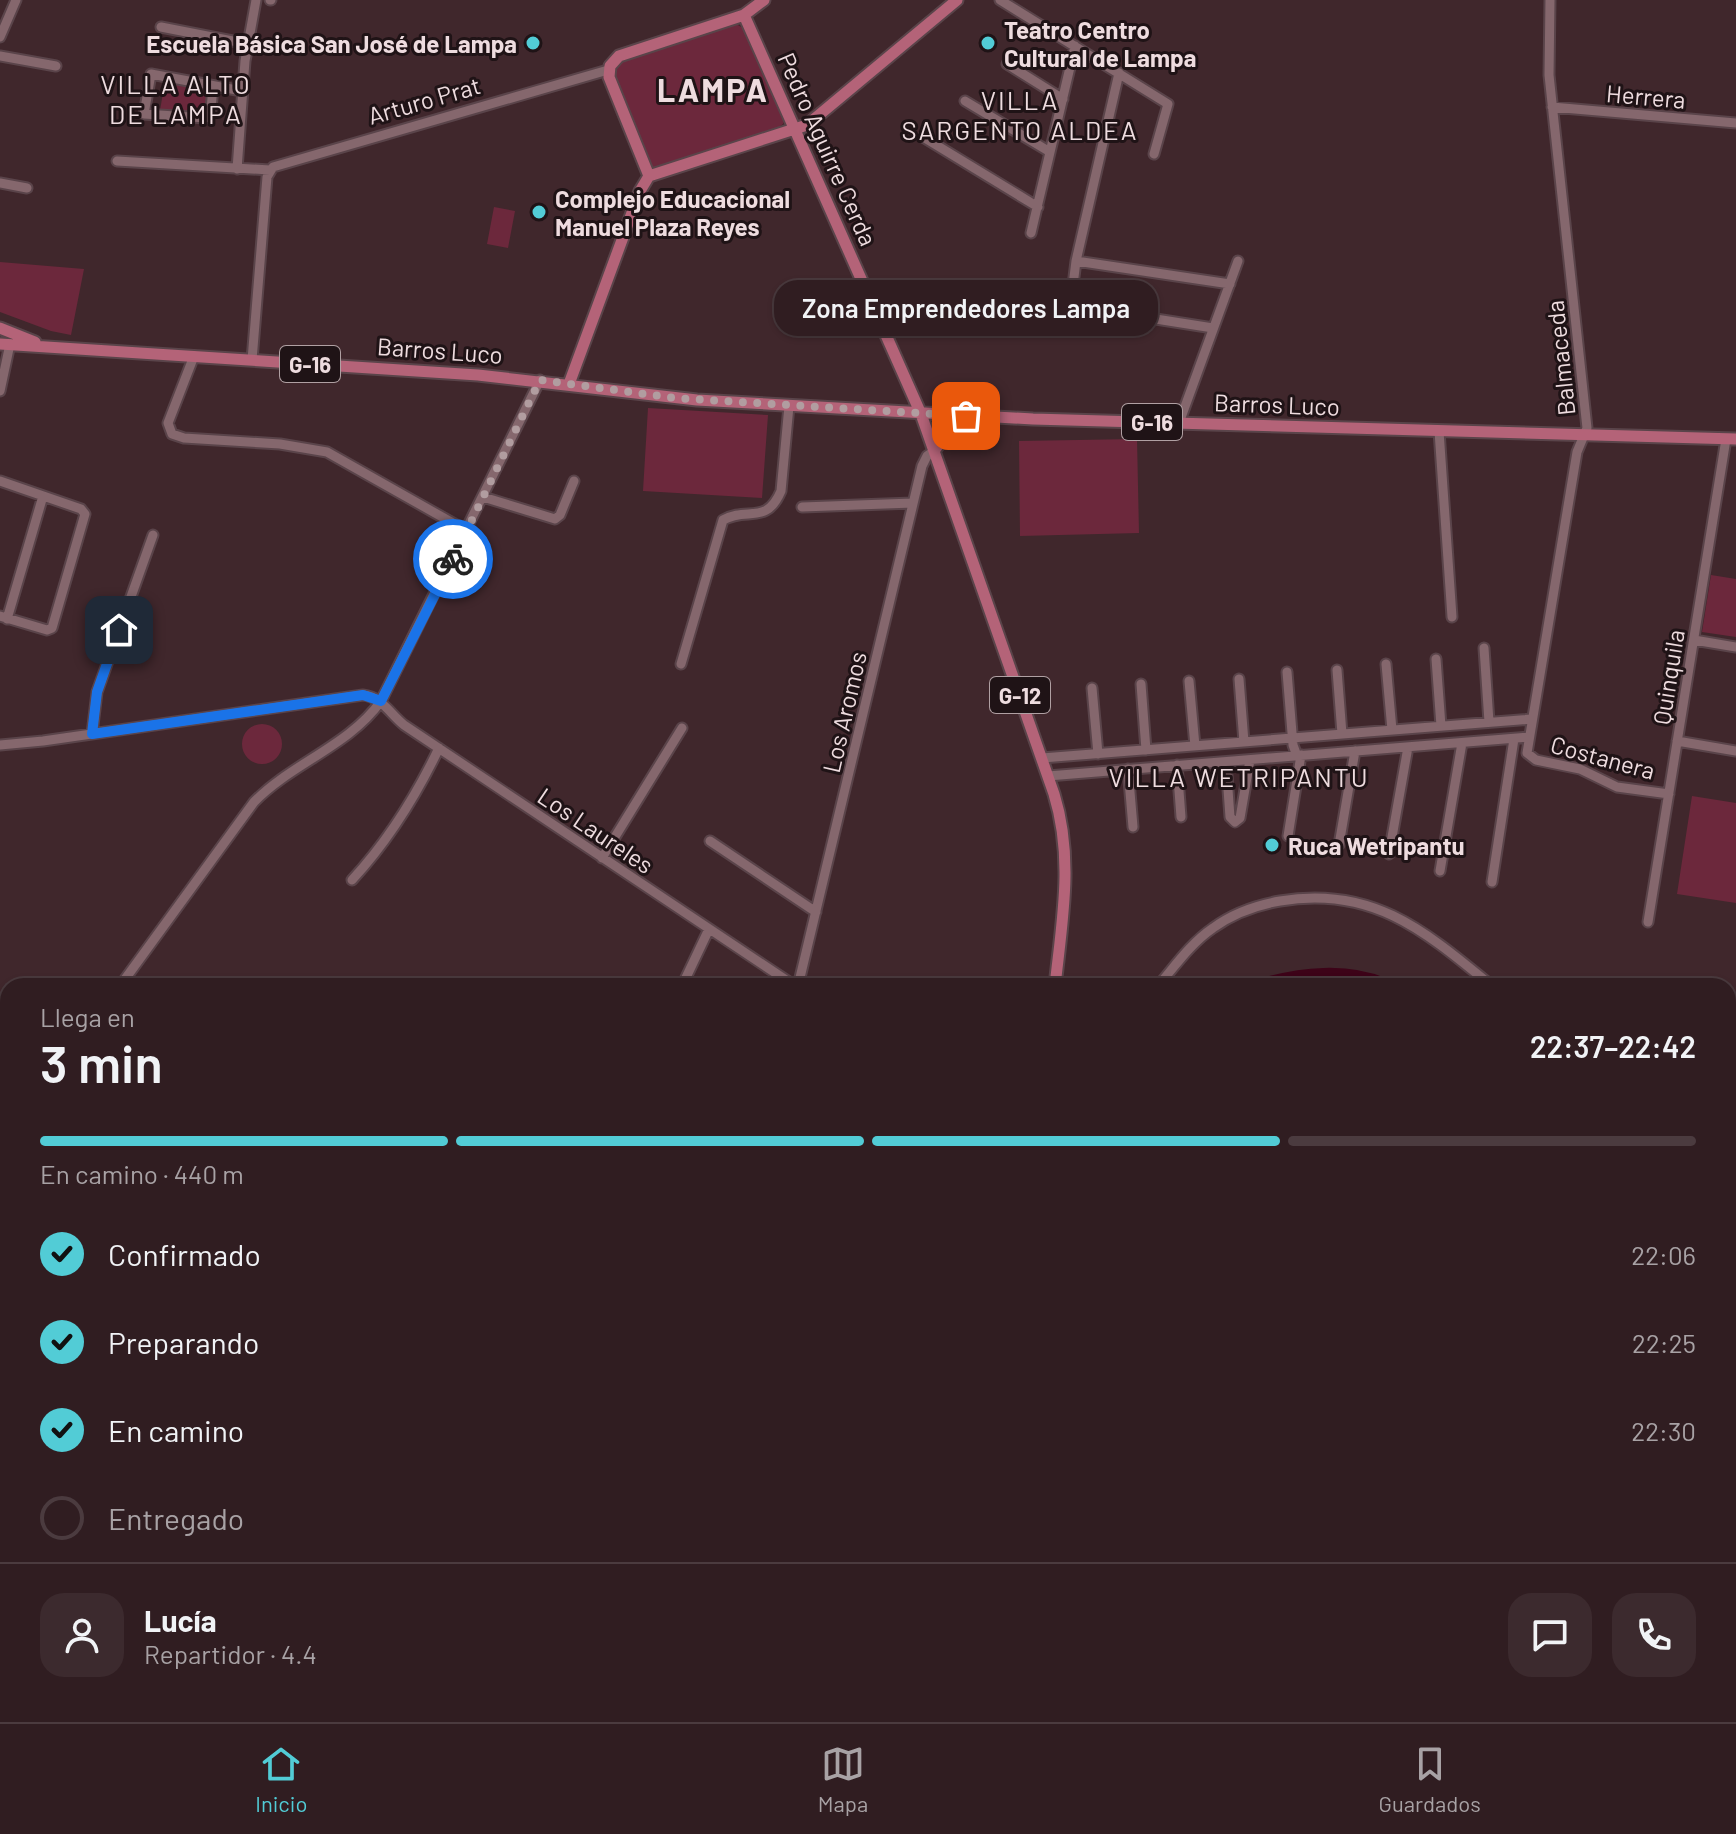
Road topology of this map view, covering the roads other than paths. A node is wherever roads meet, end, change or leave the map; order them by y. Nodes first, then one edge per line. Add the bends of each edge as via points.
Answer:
1 (256, 0) edge
2 (764, 0) edge
3 (957, 0) edge
4 (1000, 0) edge
5 (1550, 0) edge
6 (1, 3) edge
7 (15, 4) edge
8 (744, 15) junction
9 (161, 27) dead end
10 (0, 37) edge
11 (248, 44) junction
12 (1075, 46) junction
13 (0, 56) edge
14 (1007, 64) dead end
15 (56, 66) dead end
16 (608, 70) junction
17 (1119, 73) junction
18 (213, 86) junction
19 (242, 91) junction
20 (1063, 99) junction
21 (965, 101) dead end
22 (1552, 107) junction
23 (1736, 123) edge
24 (795, 130) junction
25 (923, 137) dead end
26 (1050, 152) junction
27 (1154, 154) dead end
28 (117, 161) dead end
29 (237, 169) junction
30 (270, 170) junction
31 (649, 176) junction
32 (0, 183) edge
33 (27, 188) dead end
34 (1038, 207) junction
35 (1031, 233) dead end
36 (1076, 261) junction
37 (1238, 261) dead end
38 (1230, 284) junction
39 (0, 328) edge
40 (1213, 328) junction
41 (5, 344) edge
42 (51, 347) junction
43 (194, 356) junction
44 (252, 360) junction
45 (1, 374) edge
46 (540, 380) junction
47 (569, 384) junction
48 (0, 391) edge
49 (789, 406) junction
50 (921, 414) junction
51 (966, 416) junction
52 (1179, 423) junction
53 (1439, 431) junction
54 (1583, 436) junction
55 (1731, 439) edge
56 (934, 451) junction
57 (574, 481) dead end
58 (1, 484) edge
59 (43, 496) junction
60 (483, 497) junction
61 (913, 503) junction
62 (802, 507) dead end
63 (467, 531) junction
64 (153, 535) dead end
65 (1452, 617) dead end
66 (4, 618) edge
67 (1694, 640) junction
68 (1736, 647) edge
69 (1484, 648) dead end
70 (1436, 659) dead end
71 (681, 664) dead end
72 (1386, 664) dead end
73 (1337, 670) dead end
74 (1287, 672) dead end
75 (1239, 679) dead end
76 (1189, 681) dead end
77 (1141, 684) dead end
78 (1092, 688) dead end
79 (381, 701) junction
80 (1532, 719) junction
81 (1504, 721) junction
82 (1489, 722) junction
83 (1441, 726) junction
84 (682, 728) dead end
85 (92, 730) junction
86 (1392, 730) junction
87 (1342, 734) junction
88 (1529, 737) junction
89 (1294, 738) junction
90 (1281, 739) junction
91 (1510, 739) junction
92 (1677, 741) junction
93 (1244, 742) junction
94 (1462, 743) junction
95 (0, 745) edge
96 (1195, 746) junction
97 (1408, 747) junction
98 (439, 748) junction
99 (1146, 750) junction
100 (1355, 751) junction
101 (1736, 751) edge
102 (1093, 754) junction
103 (1528, 755) joint
104 (1299, 756) junction
105 (1283, 757) junction
106 (1042, 758) junction
107 (1250, 760) junction
108 (1226, 762) junction
109 (1177, 765) junction
110 (1128, 769) junction
111 (1090, 772) junction
112 (1048, 776) junction
113 (1669, 794) junction
114 (1181, 817) dead end
115 (1133, 827) dead end
116 (1288, 836) dead end
117 (710, 841) dead end
118 (1339, 845) dead end
119 (605, 854) junction
120 (1389, 854) dead end
121 (1440, 871) dead end
122 (352, 880) dead end
123 (1492, 882) dead end
124 (816, 912) junction
125 (1648, 922) dead end
126 (709, 929) junction
127 (126, 978) edge
128 (686, 978) edge
129 (784, 978) edge
130 (798, 978) edge
131 (1056, 978) edge
132 (1165, 978) edge
133 (1482, 978) edge

1 - 11 street
2 - 8 main road, Arturo Prat
3 - 24 main road
4 - 12 street
5 - 22 street, Balmaceda
6 - 7 street
7 - 10 street
8 - 16 main road, Arturo Prat via 619,56
8 - 24 main road, Pedro Aguirre Cerda
9 - 11 street
11 - 19 street
12 - 17 street
12 - 20 street
13 - 15 street
14 - 20 street
16 - 30 street, Arturo Prat
16 - 31 main road
17 - 27 street via 1168,104
17 - 36 street
18 - 18 street via 151,74 144,114 206,118
18 - 19 street
19 - 29 street
20 - 26 street
21 - 26 street
22 - 23 street, Herrera
22 - 54 street, Balmaceda via 1587,425
24 - 31 main road
24 - 50 main road, Pedro Aguirre Cerda
25 - 34 street
26 - 34 street
28 - 29 street
29 - 30 street
30 - 44 street
31 - 47 main road
32 - 33 street
34 - 35 street
36 - 38 street
36 - 40 street via 1071,301
37 - 38 street
38 - 40 street
39 - 42 main road, Barros Luco / G-16
40 - 52 street
41 - 42 main road, Barros Luco / G-16
41 - 45 street
42 - 43 main road, Barros Luco / G-16
43 - 44 main road, Barros Luco / G-16
43 - 63 street via 168,423 172,434 327,452
44 - 46 main road, Barros Luco / G-16
45 - 48 street
46 - 47 main road, Barros Luco / G-16
46 - 60 street
47 - 49 main road, Barros Luco / G-16
49 - 50 main road, Barros Luco / G-16
49 - 71 street via 779,497 761,514 723,520
50 - 51 main road, Barros Luco / G-16
50 - 56 main road, Pedro Aguirre Cerda / G-12
51 - 52 main road, Barros Luco / G-16
51 - 56 main road
52 - 53 main road, Barros Luco / G-16
53 - 54 main road, Barros Luco / G-16
53 - 65 street
54 - 55 main road, Barros Luco / G-16
54 - 80 street, Balmaceda
55 - 67 street, Quinquila
56 - 61 street, Los Aromos via 923,462
56 - 106 main road, Pedro Aguirre Cerda / G-12
57 - 60 street via 555,519
58 - 59 street
59 - 66 street
59 - 66 street via 85,514 52,628
60 - 63 street
61 - 62 street
61 - 124 street, Los Aromos
63 - 79 street
64 - 85 street via 97,692
67 - 68 street
67 - 92 street, Quinquila
69 - 82 street
70 - 83 street
72 - 86 street
73 - 87 street
74 - 89 street
75 - 93 street
76 - 96 street
77 - 99 street
78 - 102 street
79 - 85 street via 363,695
79 - 98 street, Los Laureles
79 - 127 street via 351,732 254,802
80 - 81 street
80 - 88 street, Balmaceda
81 - 82 street
81 - 91 street
82 - 83 street
83 - 86 street
84 - 119 street, Los Laureles
85 - 95 street
86 - 87 street
87 - 89 street
88 - 91 street
88 - 103 street, Balmaceda
89 - 90 street
89 - 104 street
90 - 93 street
90 - 105 street
91 - 94 street
91 - 123 street
92 - 101 street, Costanera
92 - 113 street, Quinquila
93 - 96 street
94 - 97 street
94 - 121 street
96 - 99 street
97 - 100 street
97 - 120 street
98 - 119 street, Los Laureles
98 - 122 street via 410,804
99 - 102 street
100 - 104 street
100 - 118 street
102 - 106 street
102 - 111 street
103 - 113 street, Costanera via 1580,769 1617,787
104 - 105 street
104 - 116 street
105 - 107 street
106 - 112 main road, Pedro Aguirre Cerda / G-12
107 - 108 street
107 - 108 street via 1235,822 1230,817
108 - 109 street
109 - 110 street
109 - 114 street
110 - 111 street
110 - 115 street
111 - 112 street
112 - 131 main road, Pedro Aguirre Cerda / G-12 via 1063,827 1066,861
113 - 125 street, Quinquila
117 - 124 street
119 - 126 street, Los Laureles
124 - 130 street, Los Aromos
126 - 128 street
126 - 129 street, Los Laureles
132 - 133 street via 1213,928 1257,905 1337,897 1373,905 1405,922

